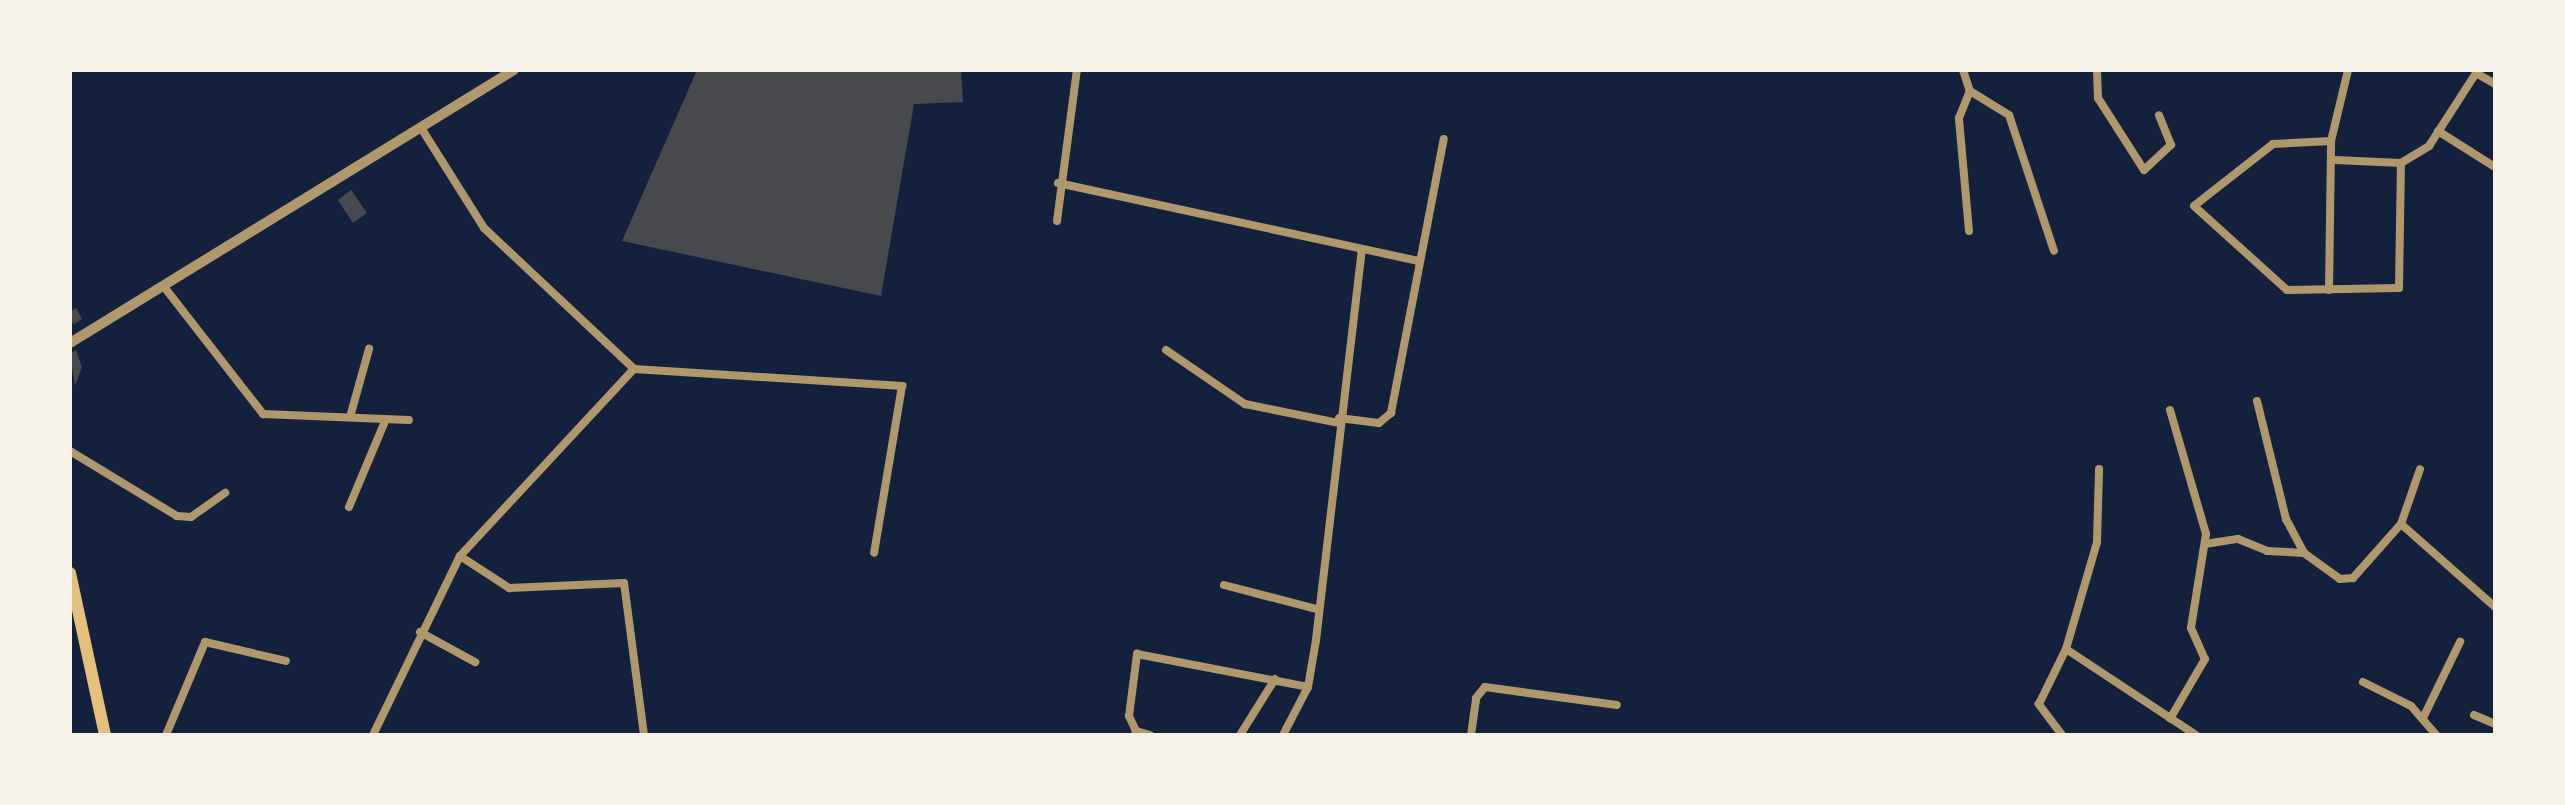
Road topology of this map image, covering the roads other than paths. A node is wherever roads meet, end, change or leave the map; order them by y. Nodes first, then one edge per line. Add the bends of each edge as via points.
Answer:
1 (514, 70) edge
2 (1077, 70) edge
3 (1963, 70) edge
4 (2097, 70) edge
5 (2348, 70) edge
6 (2495, 84) edge
7 (1970, 91) junction
8 (2159, 115) dead end
9 (423, 131) junction
10 (2438, 131) junction
11 (1444, 139) dead end
12 (2331, 141) junction
13 (2335, 160) junction
14 (2401, 163) junction
15 (2495, 167) edge
16 (1058, 183) junction
17 (1057, 221) dead end
18 (1969, 231) dead end
19 (1362, 250) junction
20 (2054, 251) dead end
21 (1419, 261) junction
22 (165, 288) junction
23 (2329, 290) junction
24 (70, 343) edge
25 (369, 349) dead end
26 (1166, 350) dead end
27 (634, 369) junction
28 (2257, 401) dead end
29 (2170, 410) dead end
30 (350, 417) junction
31 (386, 419) junction
32 (409, 420) dead end
33 (1339, 420) junction
34 (70, 451) edge
35 (2099, 469) dead end
36 (2420, 469) dead end
37 (225, 493) dead end
38 (349, 507) dead end
39 (2401, 524) junction
40 (2205, 544) junction
41 (874, 553) dead end
42 (2304, 553) junction
43 (460, 556) junction
44 (70, 573) edge
45 (1224, 585) dead end
46 (2495, 607) edge
47 (1316, 609) junction
48 (420, 632) junction
49 (2460, 642) dead end
50 (2066, 649) junction
51 (286, 661) dead end
52 (475, 662) dead end
53 (1275, 679) junction
54 (2363, 682) dead end
55 (1308, 687) junction
56 (1617, 705) dead end
57 (2474, 715) dead end
58 (2423, 718) junction
59 (2170, 719) junction
60 (2495, 724) edge
61 (105, 735) edge
62 (166, 735) edge
63 (373, 735) edge
64 (644, 735) edge
65 (1150, 735) edge
66 (1240, 735) edge
67 (1283, 735) edge
68 (1471, 735) edge
69 (2062, 735) edge
70 (2196, 735) edge
71 (2436, 735) edge

1 - 9 street
2 - 16 street
3 - 7 street
4 - 8 street via 2098,98 2144,170 2171,145
5 - 12 street
6 - 10 street via 2476,73
7 - 18 street via 1959,118
7 - 20 street via 2009,115
9 - 22 street
9 - 27 street via 484,228
10 - 14 street
10 - 15 street
11 - 21 street
12 - 13 street
12 - 23 street via 2273,144 2194,206 2287,290
13 - 14 street
13 - 23 street
14 - 23 street via 2399,288
16 - 17 street
16 - 19 street
19 - 21 street
19 - 33 street
21 - 33 street via 1391,413 1379,423
22 - 24 street
22 - 30 street via 263,414
25 - 30 street
26 - 33 street via 1245,404
27 - 41 street via 902,386
27 - 43 street
28 - 42 street via 2286,519
29 - 40 street
30 - 31 street
31 - 32 street
31 - 38 street
33 - 47 street
34 - 37 street via 177,516 191,517
35 - 50 street via 2097,542
36 - 39 street
39 - 42 street via 2353,578 2340,579
39 - 46 street
40 - 42 street via 2238,539 2267,551
40 - 59 street via 2191,628 2205,659
43 - 48 street
43 - 64 street via 509,588 624,583
44 - 61 main road
45 - 47 street
47 - 55 street
48 - 52 street
48 - 63 street
49 - 58 street
50 - 59 street
50 - 69 street via 2039,704
51 - 62 street via 205,642
53 - 55 street
53 - 65 street via 1137,654 1129,716 1136,731
53 - 66 street
54 - 58 street
55 - 67 street
56 - 68 street via 1485,687 1476,698
57 - 60 street
58 - 71 street
59 - 70 street

